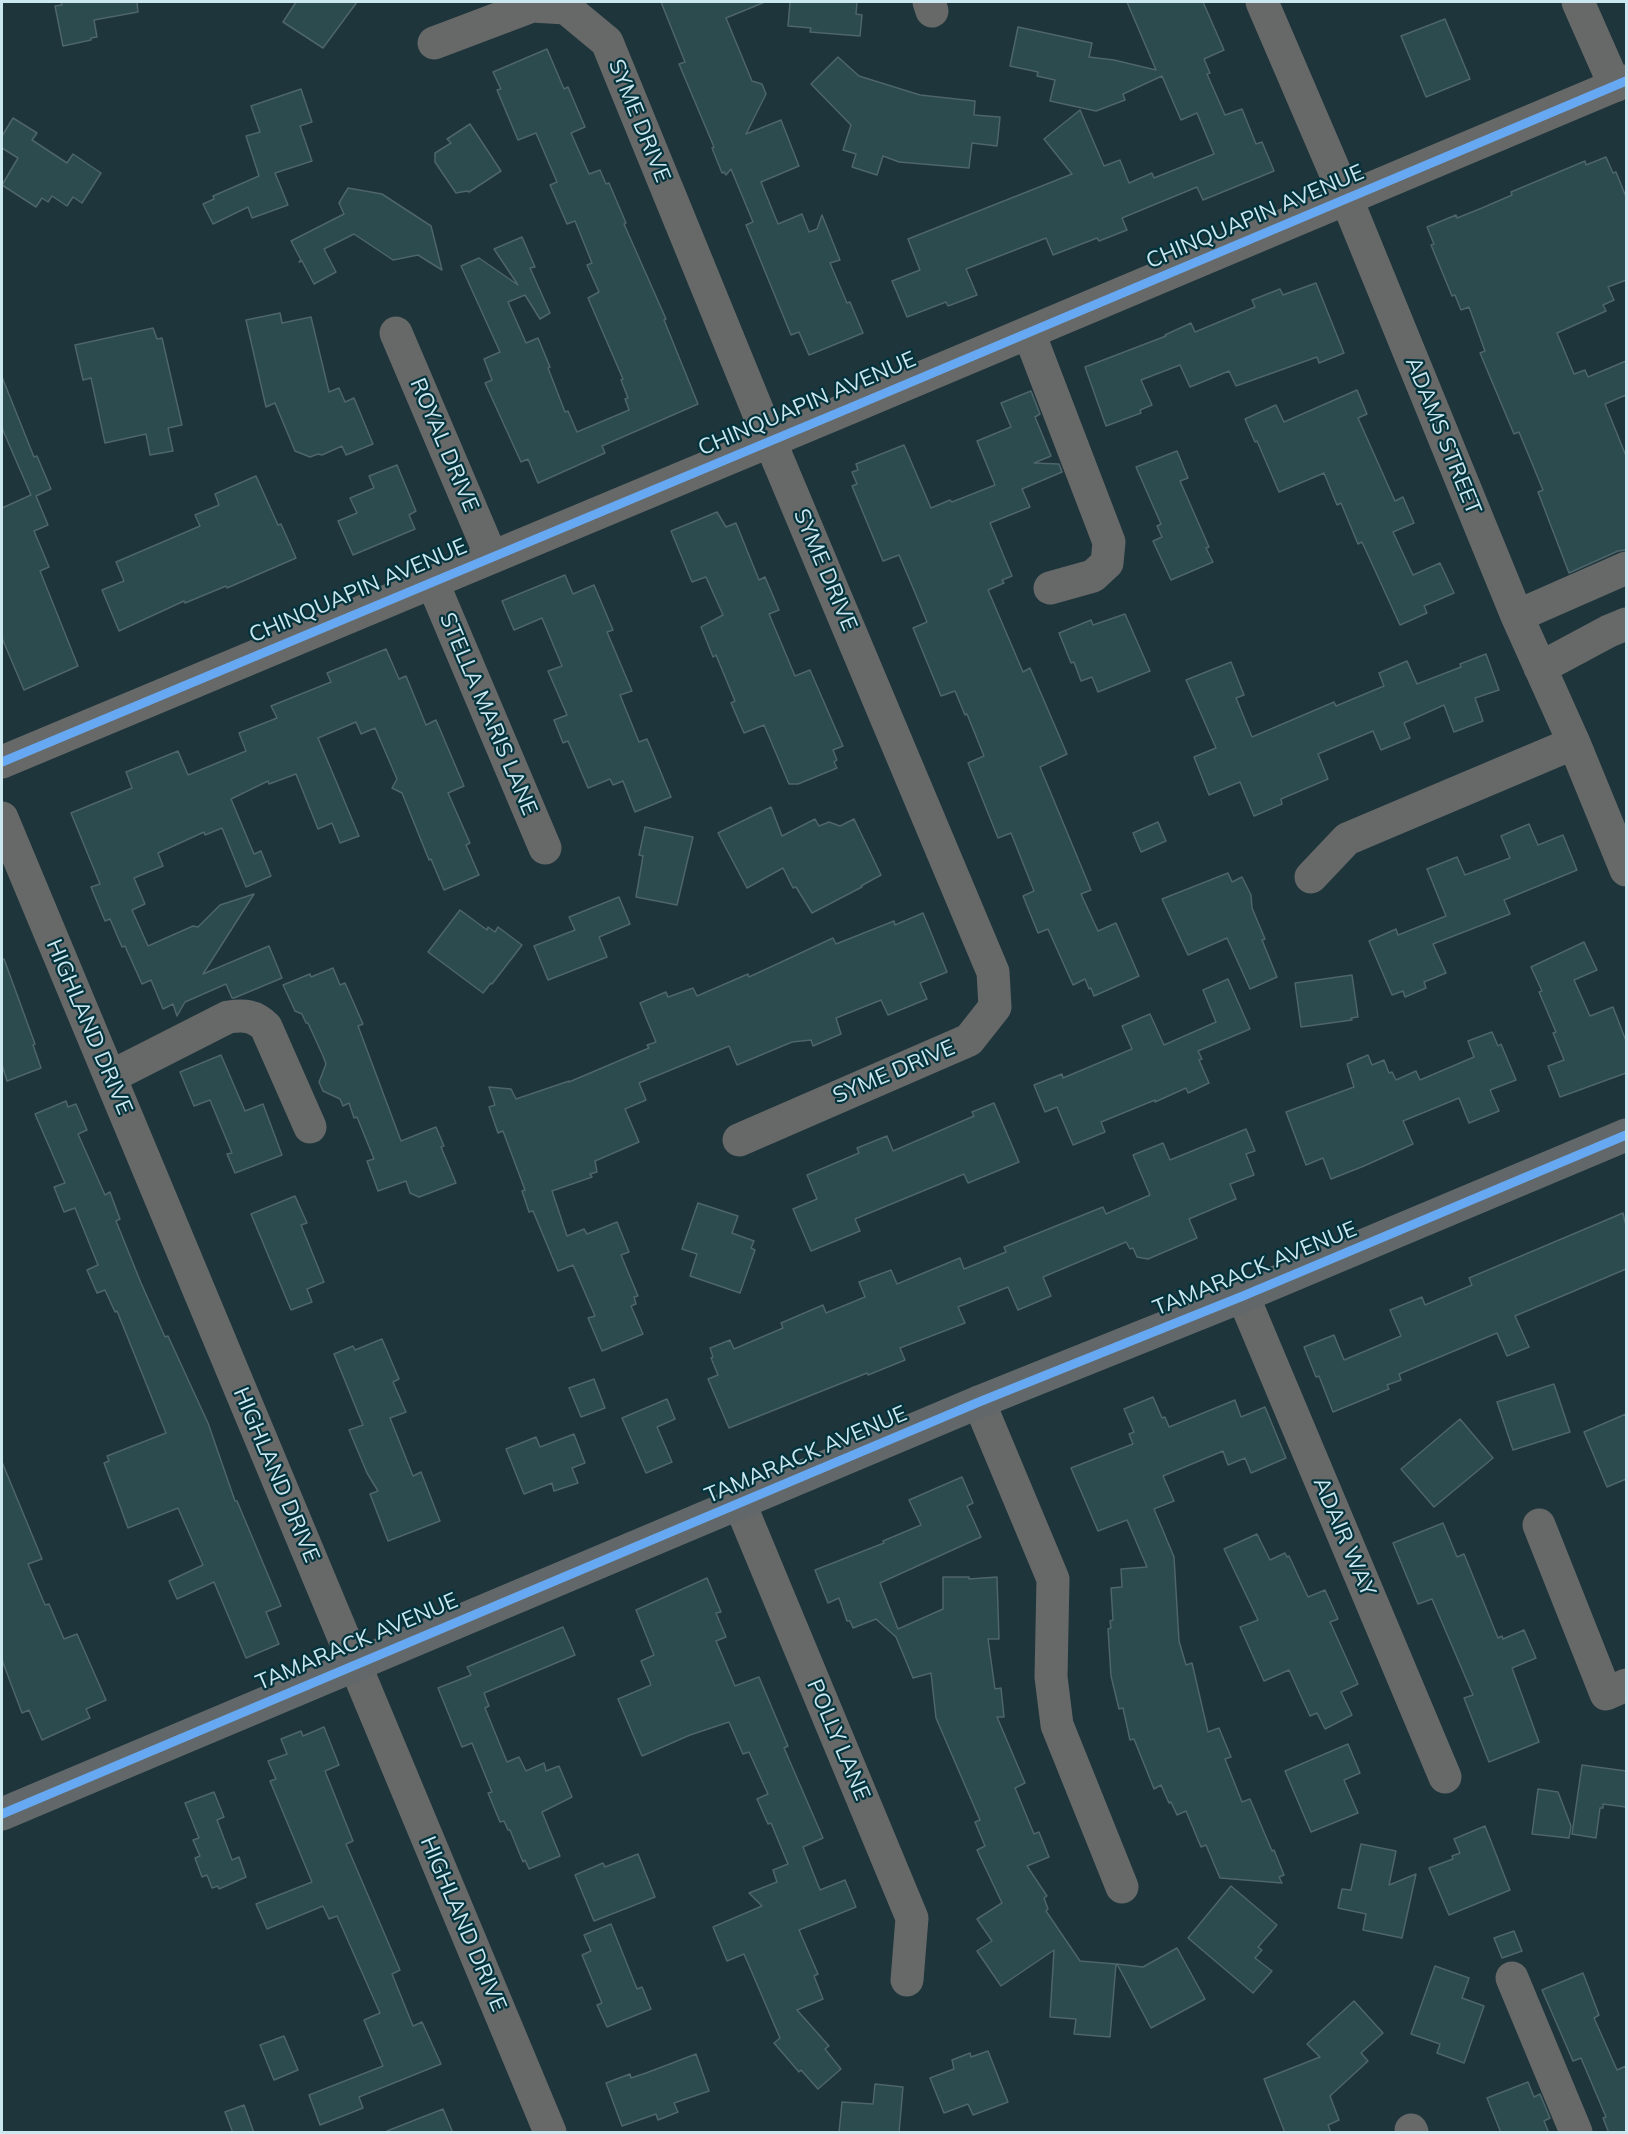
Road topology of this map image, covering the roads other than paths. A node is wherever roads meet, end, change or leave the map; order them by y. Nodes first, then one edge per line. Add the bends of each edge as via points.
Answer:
1 (1262, 2) edge
2 (1578, 2) edge
3 (434, 43) dead end
4 (1621, 84) edge
5 (1347, 200) junction
6 (396, 333) dead end
7 (1029, 333) junction
8 (770, 441) junction
9 (491, 556) junction
10 (1626, 568) edge
11 (432, 580) junction
12 (1050, 588) dead end
13 (1517, 616) junction
14 (1626, 624) edge
15 (1540, 668) junction
16 (1574, 743) junction
17 (2, 762) edge
18 (2, 818) edge
19 (545, 848) dead end
20 (1626, 870) edge
21 (1311, 877) dead end
22 (110, 1077) junction
23 (310, 1127) dead end
24 (1626, 1135) edge
25 (739, 1140) dead end
26 (1243, 1296) junction
27 (979, 1402) junction
28 (740, 1504) junction
29 (1539, 1524) dead end
30 (355, 1664) junction
31 (1626, 1685) edge
32 (1445, 1777) dead end
33 (2, 1814) edge
34 (1122, 1887) dead end
35 (1512, 1978) dead end
36 (907, 1980) dead end
37 (550, 2133) edge
38 (1576, 2133) edge

1 - 5 street, ADAMS STREET
2 - 4 street
3 - 8 street, SYME DRIVE via 532,6 566,8 607,42
4 - 5 street, CHINQUAPIN AVENUE
5 - 7 street, CHINQUAPIN AVENUE
5 - 13 street, ADAMS STREET
6 - 9 street, ROYAL DRIVE
7 - 8 street, CHINQUAPIN AVENUE
7 - 12 street via 1109,542 1107,563 1093,576
8 - 9 street, CHINQUAPIN AVENUE
8 - 25 street, SYME DRIVE via 993,972 995,1007 969,1040
9 - 11 street, CHINQUAPIN AVENUE
10 - 13 street
11 - 17 street, CHINQUAPIN AVENUE
11 - 19 street, STELLA MARIS LANE
13 - 15 street, ADAMS STREET
14 - 15 street
15 - 16 street, ADAMS STREET
16 - 20 street, ADAMS STREET
16 - 21 street via 1347,839
18 - 22 street, HIGHLAND DRIVE
22 - 23 street via 228,1017 245,1015 266,1027
22 - 30 street, HIGHLAND DRIVE
24 - 26 main road, TAMARACK AVENUE
26 - 27 main road, TAMARACK AVENUE
26 - 32 street, ADAIR WAY
27 - 28 main road, TAMARACK AVENUE
27 - 34 street via 1053,1579 1051,1677 1057,1725
28 - 30 main road, TAMARACK AVENUE
28 - 36 street, POLLY LANE via 912,1917
29 - 31 street via 1606,1694
30 - 33 main road, TAMARACK AVENUE
30 - 37 street, HIGHLAND DRIVE
35 - 38 street

